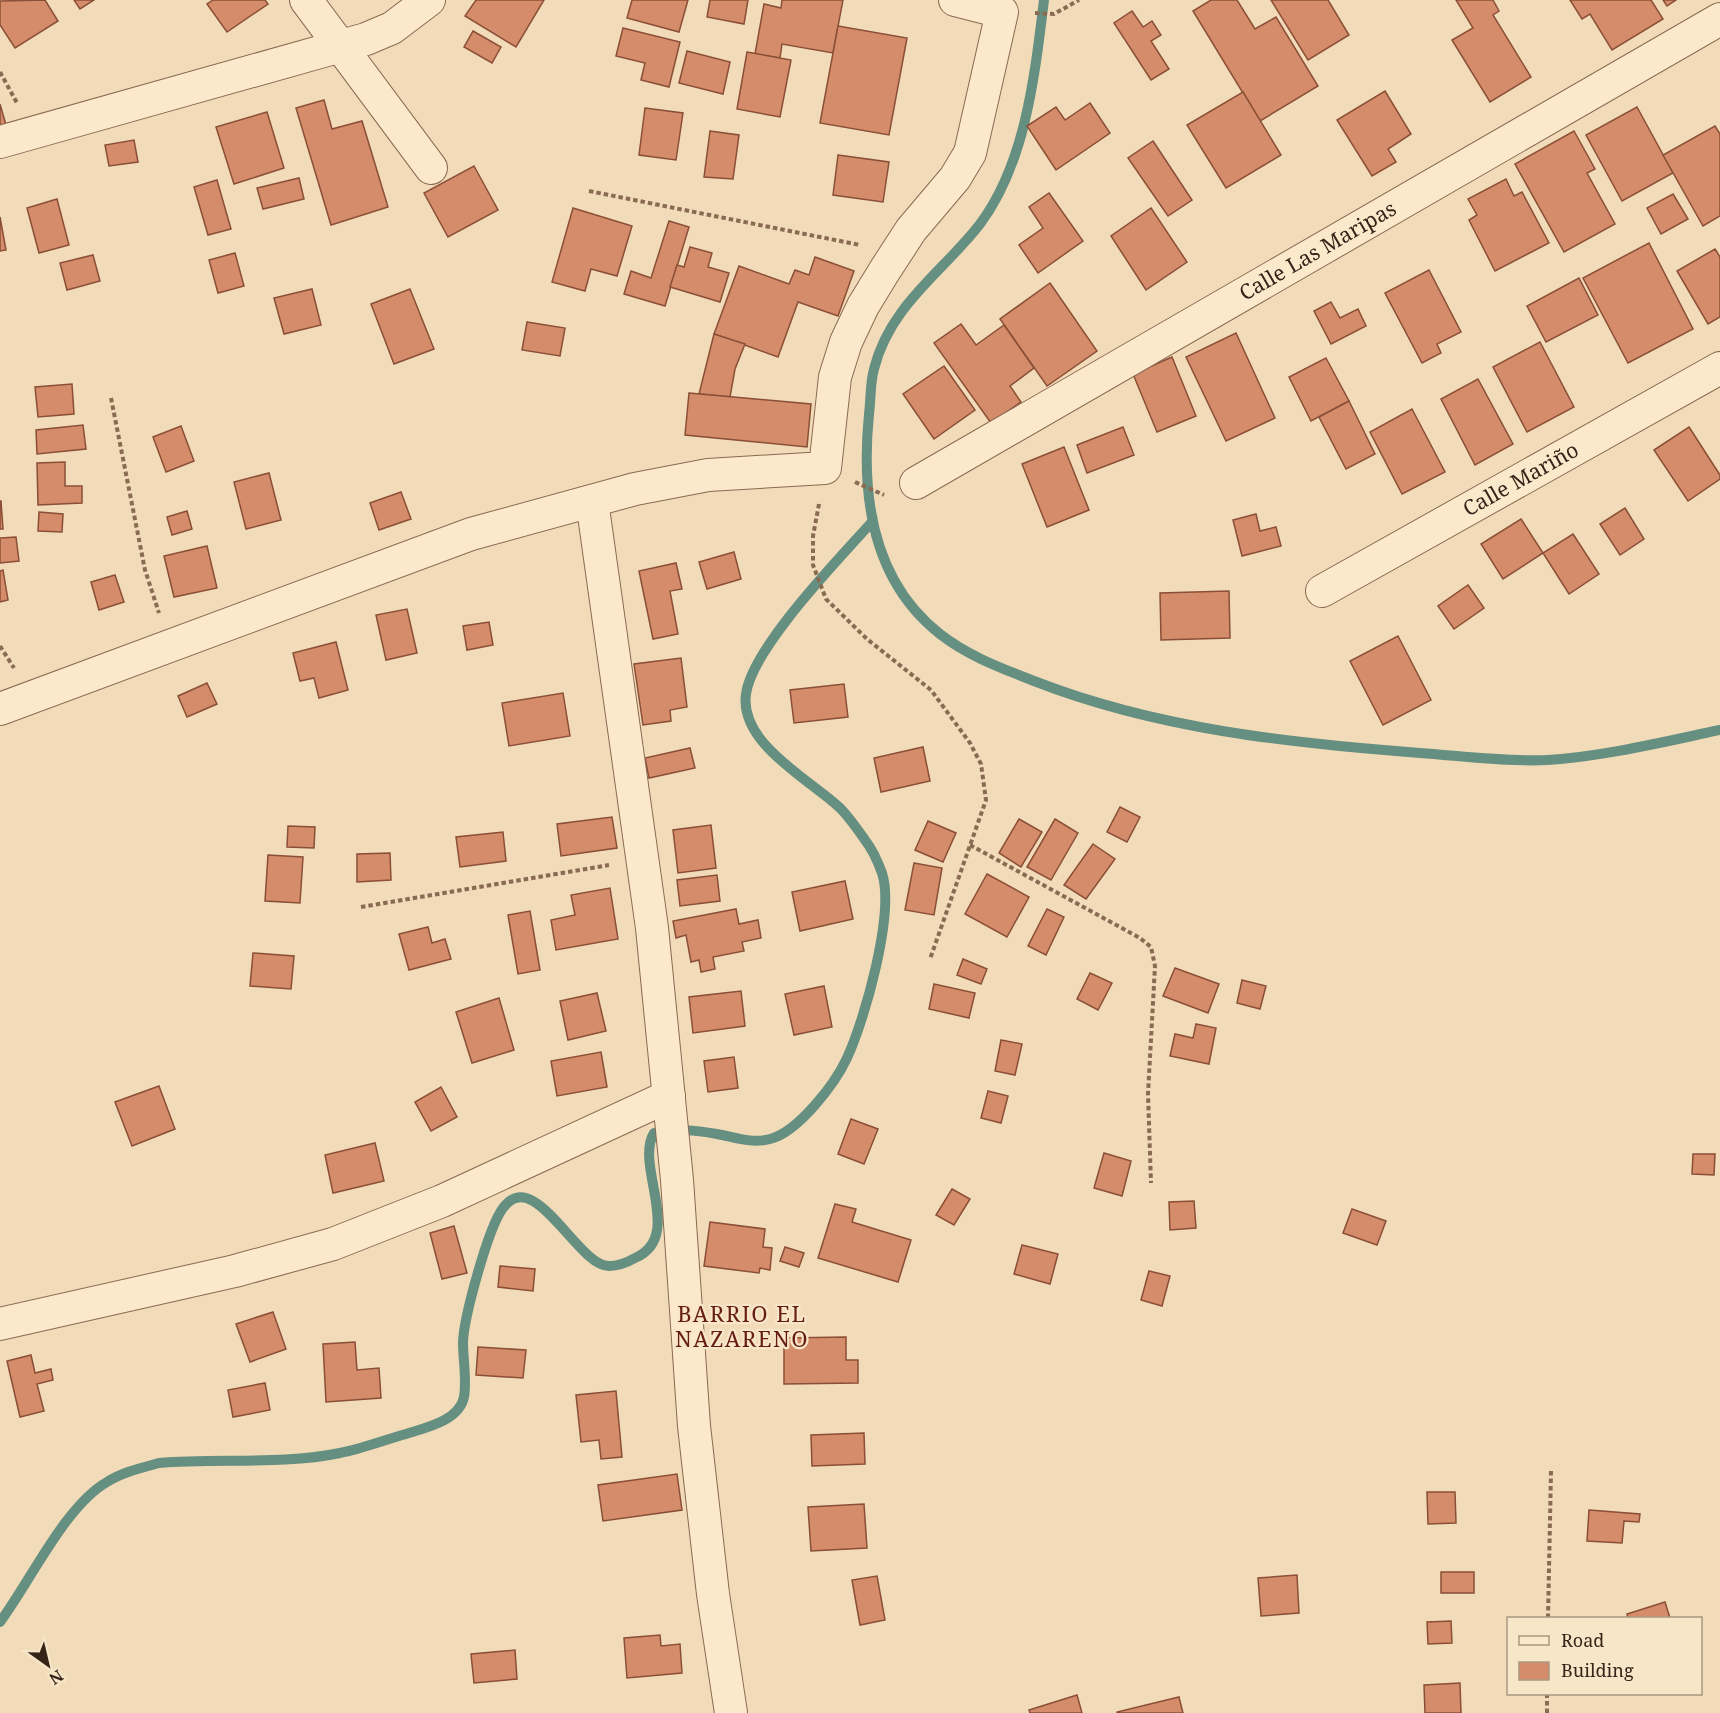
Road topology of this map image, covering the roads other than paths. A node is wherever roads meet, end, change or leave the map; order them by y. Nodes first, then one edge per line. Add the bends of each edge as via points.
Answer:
1 (306, 0) edge
2 (429, 0) edge
3 (955, 0) edge
4 (1720, 19) edge
5 (341, 46) junction
6 (0, 142) edge
7 (431, 168) dead end
8 (1720, 368) edge
9 (916, 483) road end
10 (592, 501) junction
11 (1322, 591) dead end
12 (0, 709) edge
13 (669, 1096) junction
14 (0, 1324) edge
15 (731, 1713) edge

1 - 5 street
2 - 5 street via 392,28
3 - 10 street via 1002,12 970,153 896,252 846,342 836,377 825,468 708,475
4 - 9 street, Calle Las Maripas
5 - 6 street
5 - 7 street
8 - 11 street, Calle Mariño
10 - 12 street via 471,534
10 - 13 street via 652,928
13 - 14 street via 442,1201 333,1244 235,1271
13 - 15 street via 694,1426 712,1594

